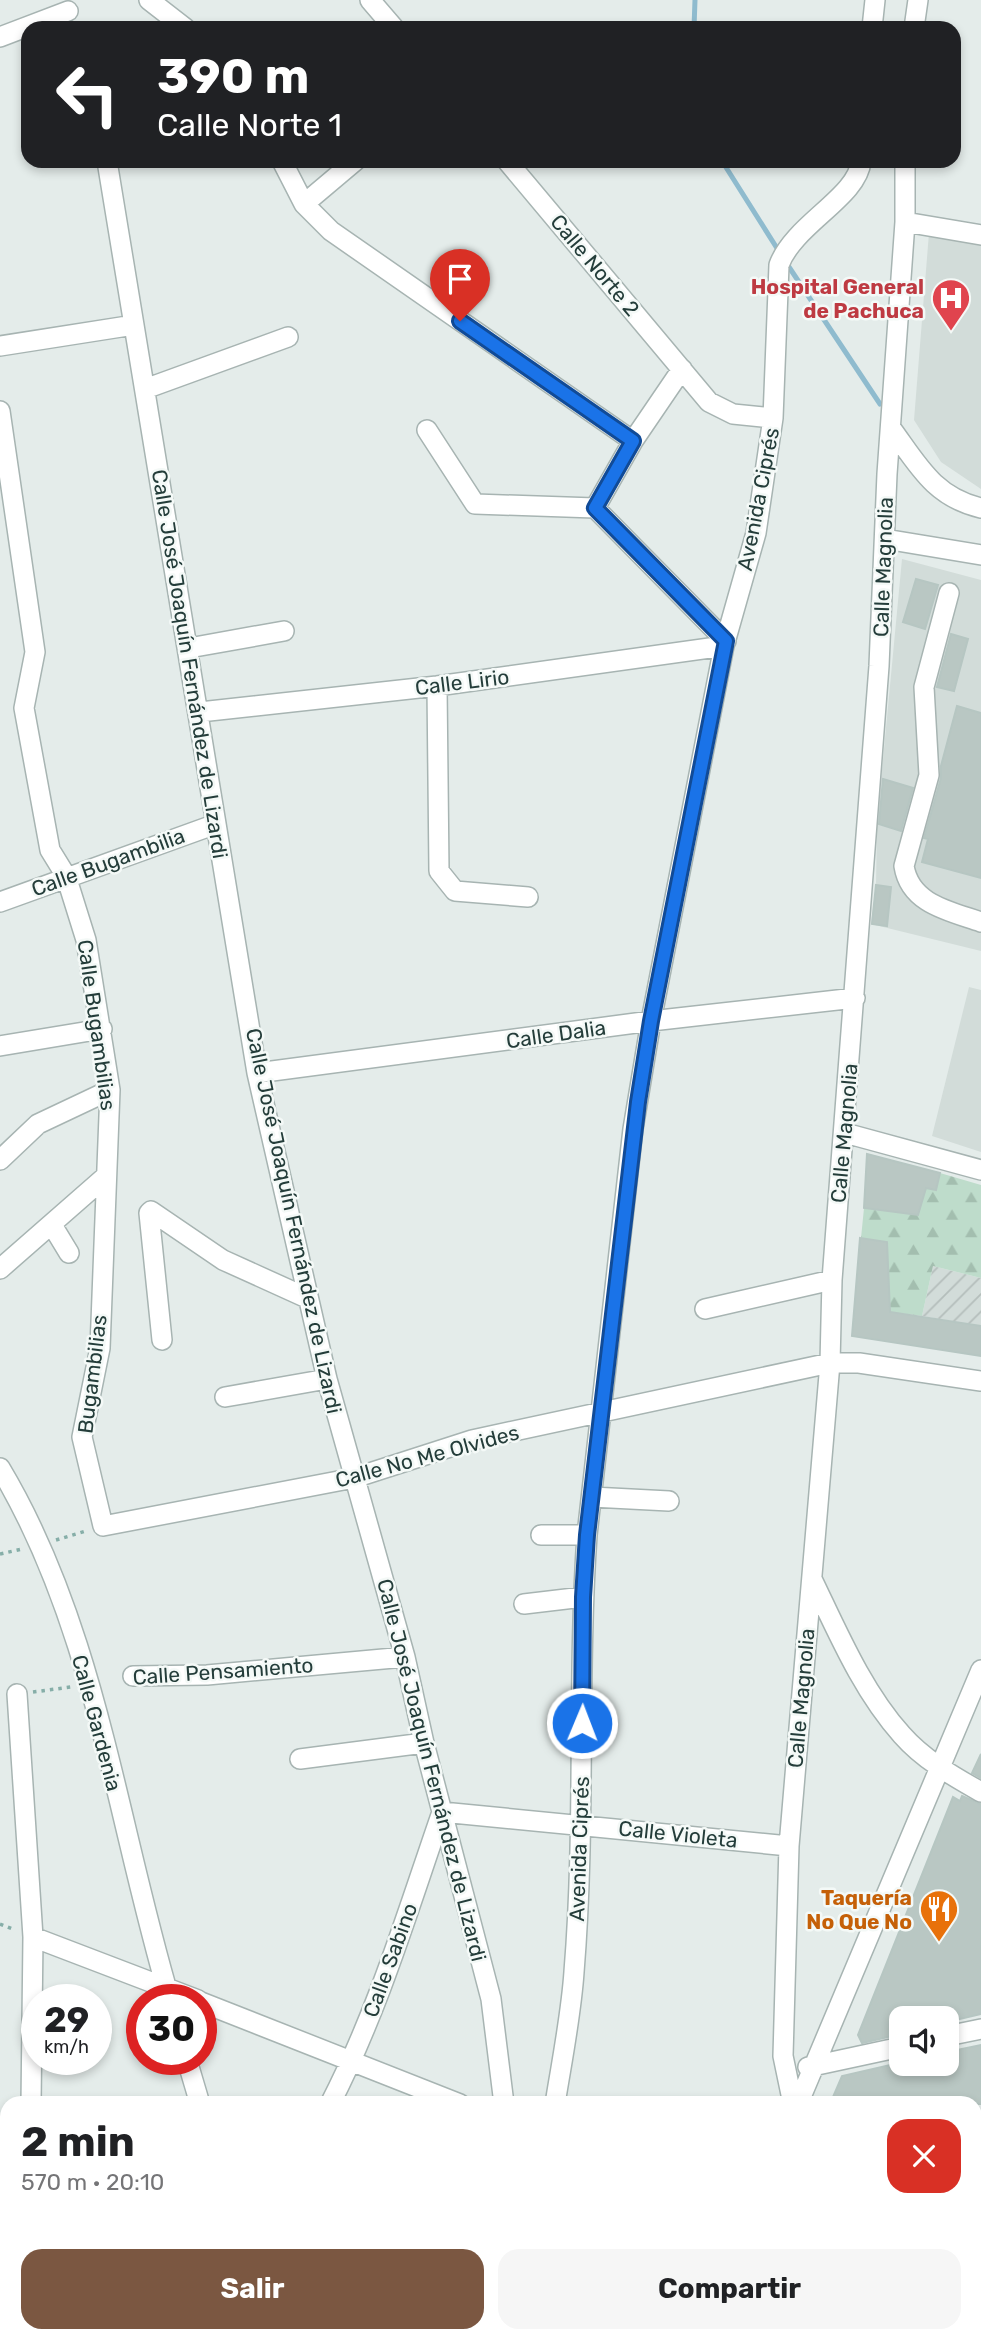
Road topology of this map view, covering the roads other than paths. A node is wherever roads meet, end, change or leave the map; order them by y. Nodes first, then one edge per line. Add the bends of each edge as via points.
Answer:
1 (149, 0) edge
2 (370, 0) edge
3 (875, 0) edge
4 (918, 0) edge
5 (68, 13) edge
6 (45, 21) edge
7 (177, 21) edge
8 (388, 21) edge
9 (873, 21) edge
10 (915, 21) edge
11 (21, 30) edge
12 (0, 37) edge
13 (108, 168) edge
14 (286, 168) edge
15 (347, 168) edge
16 (513, 168) edge
17 (858, 168) edge
18 (905, 168) edge
19 (304, 204) junction
20 (905, 222) junction
21 (981, 235) edge
22 (134, 326) junction
23 (288, 337) dead end
24 (0, 346) edge
25 (682, 369) junction
26 (145, 389) junction
27 (0, 411) edge
28 (773, 418) junction
29 (891, 428) junction
30 (427, 430) dead end
31 (633, 441) junction
32 (595, 508) junction
33 (981, 508) edge
34 (884, 539) junction
35 (981, 555) edge
36 (949, 593) dead end
37 (284, 631) dead end
38 (725, 644) junction
39 (189, 648) junction
40 (437, 686) junction
41 (200, 712) junction
42 (216, 824) junction
43 (66, 876) junction
44 (528, 897) dead end
45 (0, 902) edge
46 (981, 922) edge
47 (855, 998) junction
48 (651, 1021) junction
49 (102, 1029) junction
50 (0, 1046) edge
51 (257, 1073) junction
52 (110, 1090) junction
53 (845, 1133) junction
54 (0, 1160) edge
55 (981, 1170) edge
56 (105, 1177) junction
57 (52, 1225) junction
58 (69, 1253) dead end
59 (0, 1269) edge
60 (832, 1280) junction
61 (307, 1298) junction
62 (705, 1309) dead end
63 (162, 1340) dead end
64 (830, 1363) junction
65 (327, 1379) junction
66 (981, 1381) edge
67 (225, 1398) dead end
68 (602, 1412) junction
69 (0, 1468) edge
70 (354, 1478) junction
71 (592, 1497) junction
72 (669, 1501) dead end
73 (103, 1526) joint
74 (541, 1535) dead end
75 (587, 1535) junction
76 (812, 1580) junction
77 (583, 1597) junction
78 (524, 1604) dead end
79 (405, 1657) junction
80 (981, 1670) edge
81 (133, 1676) dead end
82 (17, 1694) road end
83 (424, 1743) junction
84 (300, 1759) dead end
85 (940, 1768) junction
86 (981, 1792) edge
87 (442, 1812) junction
88 (581, 1825) junction
89 (789, 1846) junction
90 (33, 1937) junction
91 (144, 1984) edge
92 (165, 1984) edge
93 (217, 2008) edge
94 (981, 2029) edge
95 (959, 2034) edge
96 (889, 2050) edge
97 (352, 2061) junction
98 (816, 2066) junction
99 (786, 2071) junction
100 (191, 2075) edge
101 (31, 2096) edge
102 (198, 2096) edge
103 (334, 2096) edge
104 (440, 2096) edge
105 (504, 2096) edge
106 (556, 2096) edge
107 (794, 2096) edge
108 (800, 2096) edge

1 - 7 street
2 - 8 street
3 - 9 street
4 - 10 street
5 - 6 street
11 - 12 street
13 - 22 street, Calle José Joaquín Fernández de Lizardi
14 - 19 street
15 - 19 street
16 - 25 street, Calle Norte 2
17 - 28 street, Avenida Ciprés via 851,186 788,245 779,265
18 - 20 street, Calle Magnolia
19 - 31 street via 331,231
20 - 21 street
20 - 29 street, Calle Magnolia
22 - 24 street
22 - 26 street, Calle José Joaquín Fernández de Lizardi
23 - 26 street
25 - 28 street, Calle Norte 2 via 709,402 722,410
25 - 31 street
26 - 39 street, Calle José Joaquín Fernández de Lizardi
27 - 43 street, Calle Bugambilias via 35,652 24,708 50,850
28 - 38 street, Avenida Ciprés via 756,533
29 - 33 street via 930,483 960,503
29 - 34 street, Calle Magnolia
30 - 32 street via 475,504
31 - 32 street
32 - 38 street
34 - 35 street
34 - 47 street, Calle Magnolia
36 - 46 street via 925,687 929,775 904,866 911,886 930,904
37 - 39 street
38 - 40 street, Calle Lirio
38 - 48 street, Avenida Ciprés
39 - 41 street, Calle José Joaquín Fernández de Lizardi
40 - 41 street, Calle Lirio
40 - 44 street via 439,871 455,891
41 - 42 street, Calle José Joaquín Fernández de Lizardi
42 - 43 street, Calle Bugambilia
42 - 51 street, Calle José Joaquín Fernández de Lizardi
43 - 45 street, Calle Bugambilia
43 - 49 street, Calle Bugambilias via 86,940
47 - 48 street, Calle Dalia
47 - 53 street, Calle Magnolia
48 - 51 street, Calle Dalia
48 - 68 street, Avenida Ciprés
49 - 50 street
49 - 52 street, Calle Bugambilias
51 - 61 street, Calle José Joaquín Fernández de Lizardi
52 - 54 street via 38,1124
52 - 56 street, Calle Bugambilias
53 - 55 street
53 - 60 street, Calle Magnolia
56 - 57 street
56 - 73 street, Bugambilias via 100,1348 82,1437
57 - 58 street
57 - 59 street
60 - 62 street
60 - 64 street, Calle Magnolia
61 - 63 street via 223,1260 151,1211
61 - 65 street, Calle José Joaquín Fernández de Lizardi
64 - 66 street, Calle No Me Olvides
64 - 68 street, Calle No Me Olvides
64 - 76 street, Calle Magnolia
65 - 67 street
65 - 70 street, Calle José Joaquín Fernández de Lizardi
68 - 70 street, Calle No Me Olvides via 472,1440
68 - 71 street, Avenida Ciprés
69 - 92 street, Calle Gardenia via 40,1545 88,1685
70 - 73 street, Calle No Me Olvides
70 - 79 street, Calle José Joaquín Fernández de Lizardi
71 - 72 street
71 - 75 street, Avenida Ciprés
74 - 75 street
75 - 77 street, Avenida Ciprés
76 - 85 street via 866,1683 902,1735
76 - 89 street, Calle Magnolia
77 - 78 street
77 - 88 street, Avenida Ciprés
79 - 81 street, Calle Pensamiento via 207,1675
79 - 83 street, Calle José Joaquín Fernández de Lizardi
80 - 85 street
82 - 90 street
83 - 84 street
83 - 87 street, Calle José Joaquín Fernández de Lizardi
85 - 86 street
85 - 98 street
87 - 88 street, Calle Violeta
87 - 97 street, Calle Sabino
87 - 105 street, Calle José Joaquín Fernández de Lizardi via 491,1999
88 - 89 street, Calle Violeta
88 - 106 street, Avenida Ciprés via 574,1973
89 - 99 street, Calle Magnolia
90 - 91 street
90 - 101 street
93 - 97 street
94 - 95 street
96 - 98 street
97 - 103 street, Calle Sabino
97 - 104 street
98 - 99 street
98 - 108 street
99 - 107 street, Calle Magnolia
100 - 102 street

